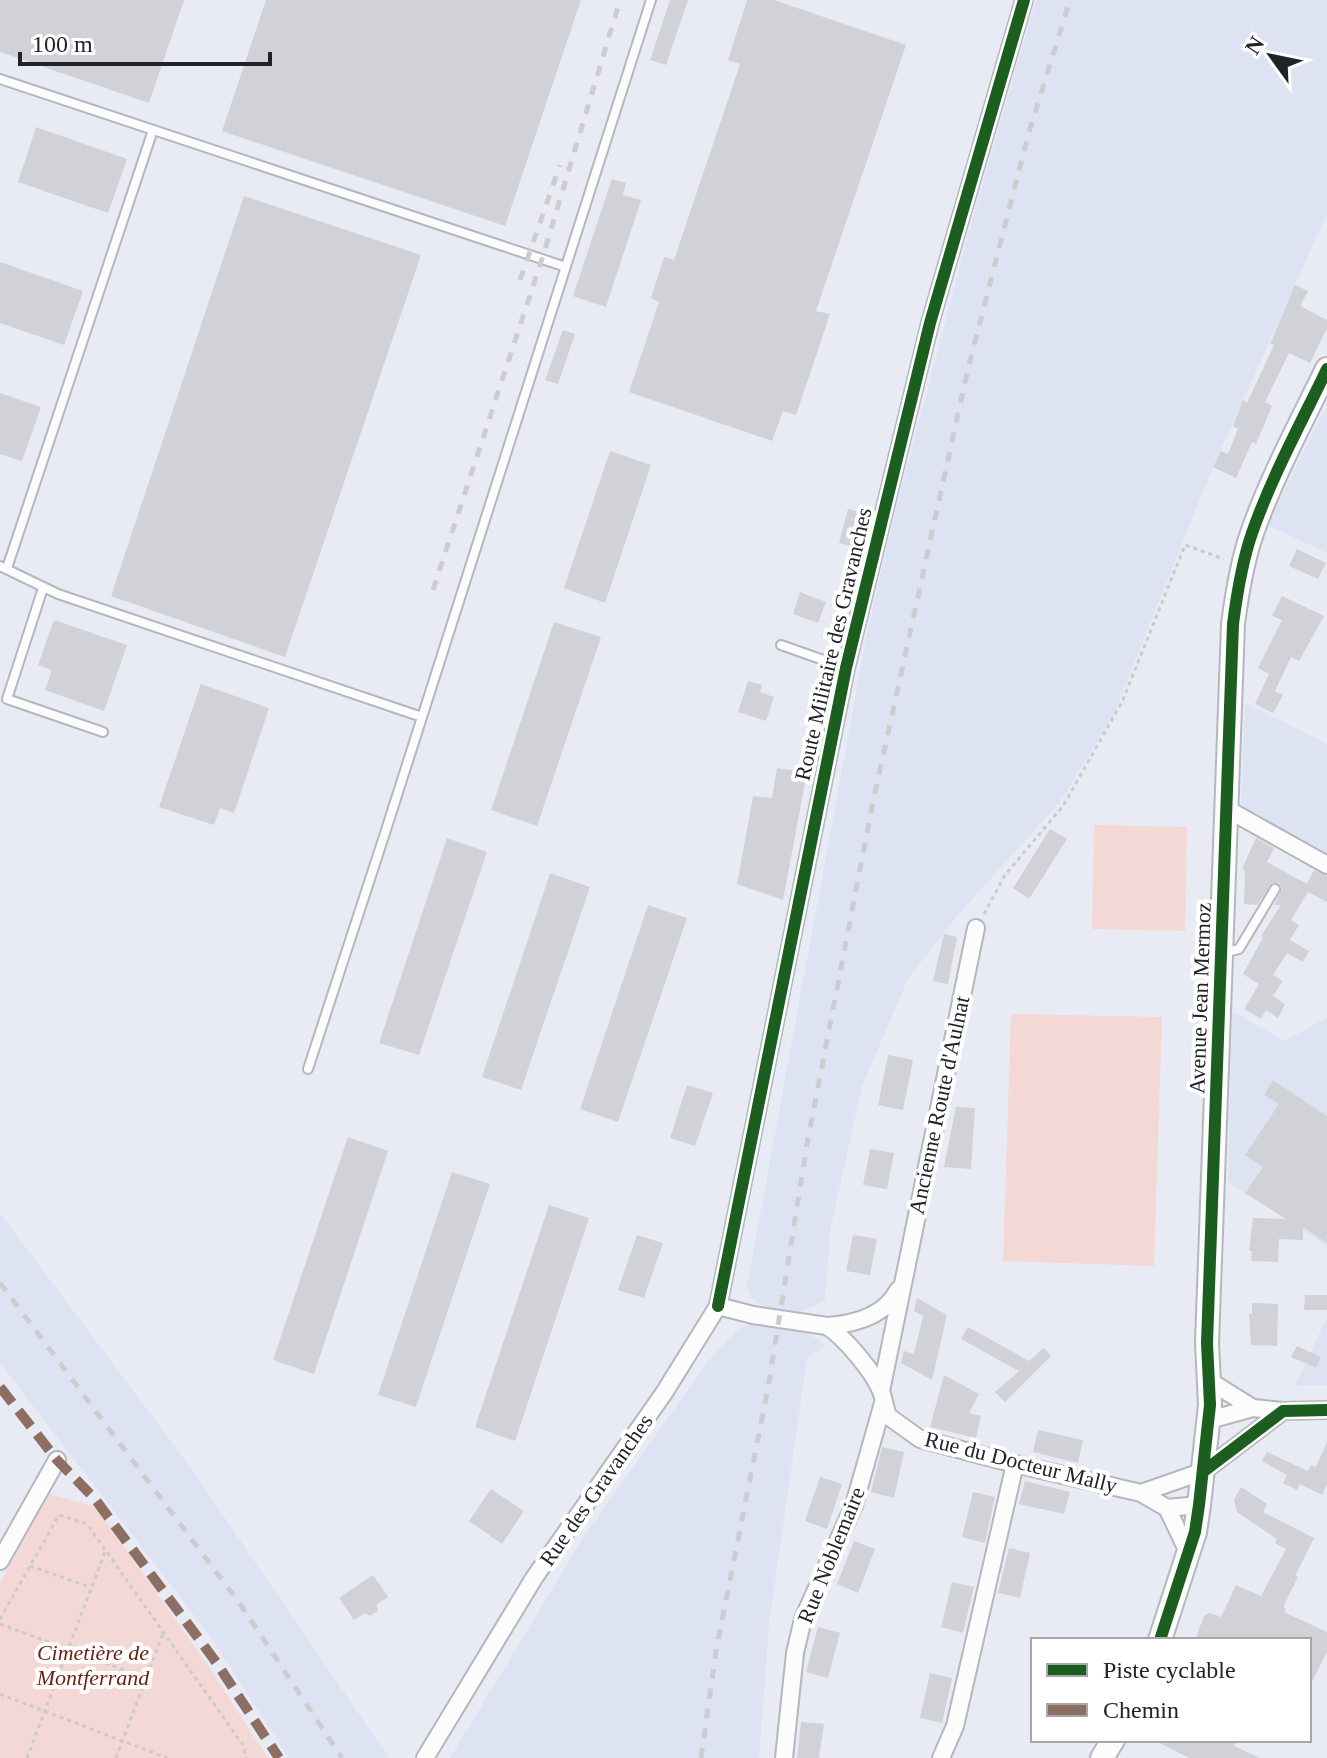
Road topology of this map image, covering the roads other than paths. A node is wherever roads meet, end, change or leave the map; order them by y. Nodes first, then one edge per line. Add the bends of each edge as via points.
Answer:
1 (651, 0) edge
2 (1024, 0) edge
3 (0, 79) edge
4 (153, 130) junction
5 (566, 267) junction
6 (1327, 369) edge
7 (3, 567) edge
8 (43, 588) junction
9 (781, 645) dead end
10 (846, 668) junction
11 (422, 717) junction
12 (103, 732) dead end
13 (1227, 809) junction
14 (1327, 865) edge
15 (1275, 889) dead end
16 (976, 928) road end
17 (1223, 953) junction
18 (308, 1069) dead end
19 (903, 1282) junction
20 (718, 1306) junction
21 (820, 1325) junction
22 (1208, 1380) junction
23 (882, 1397) junction
24 (1253, 1408) junction
25 (1327, 1410) edge
26 (1283, 1411) junction
27 (1209, 1420) junction
28 (57, 1460) dead end
29 (1015, 1464) junction
30 (1204, 1471) junction
31 (1141, 1493) junction
32 (1199, 1505) junction
33 (1167, 1508) junction
34 (1188, 1552) junction
35 (0, 1561) edge
36 (1161, 1638) edge
37 (425, 1758) edge
38 (784, 1758) edge
39 (941, 1758) edge

1 - 5 lane
2 - 10 street, Route Militaire des Gravanches via 930,323
3 - 4 lane
4 - 5 lane
4 - 7 lane
5 - 11 lane
6 - 13 main road, Avenue Jean Mermoz via 1268,492 1243,565 1233,624
7 - 8 lane
8 - 11 lane
8 - 12 lane via 7,699
9 - 10 lane
10 - 20 street, Route Militaire des Gravanches
11 - 18 lane
13 - 14 street
13 - 17 main road, Avenue Jean Mermoz
15 - 17 lane via 1239,949
16 - 19 street, Ancienne Route d'Aulnat
17 - 22 main road, Avenue Jean Mermoz
19 - 21 street, Ancienne Route d'Aulnat via 882,1310 843,1325
19 - 23 street, Ancienne Route d'Aulnat
20 - 21 street
20 - 37 street, Rue des Gravanches via 664,1393 534,1578
21 - 23 street, Rue du Docteur Mally via 845,1339
22 - 24 street
22 - 27 main road, Avenue Jean Mermoz
23 - 29 street, Rue du Docteur Mally via 888,1416 920,1439
23 - 38 street, Rue Noblemaire via 854,1505 803,1619
24 - 26 street
24 - 27 street
25 - 26 street
26 - 30 street, Rue du Docteur Mally
27 - 30 main road, Avenue Jean Mermoz
28 - 35 street
29 - 31 street, Rue du Docteur Mally
29 - 39 street via 955,1726
30 - 31 street, Rue du Docteur Mally
30 - 32 main road, Avenue Jean Mermoz
31 - 33 street, Rue du Docteur Mally
32 - 33 street
32 - 34 main road, Avenue Jean Mermoz
33 - 34 street
34 - 36 main road, Avenue Jean Mermoz

